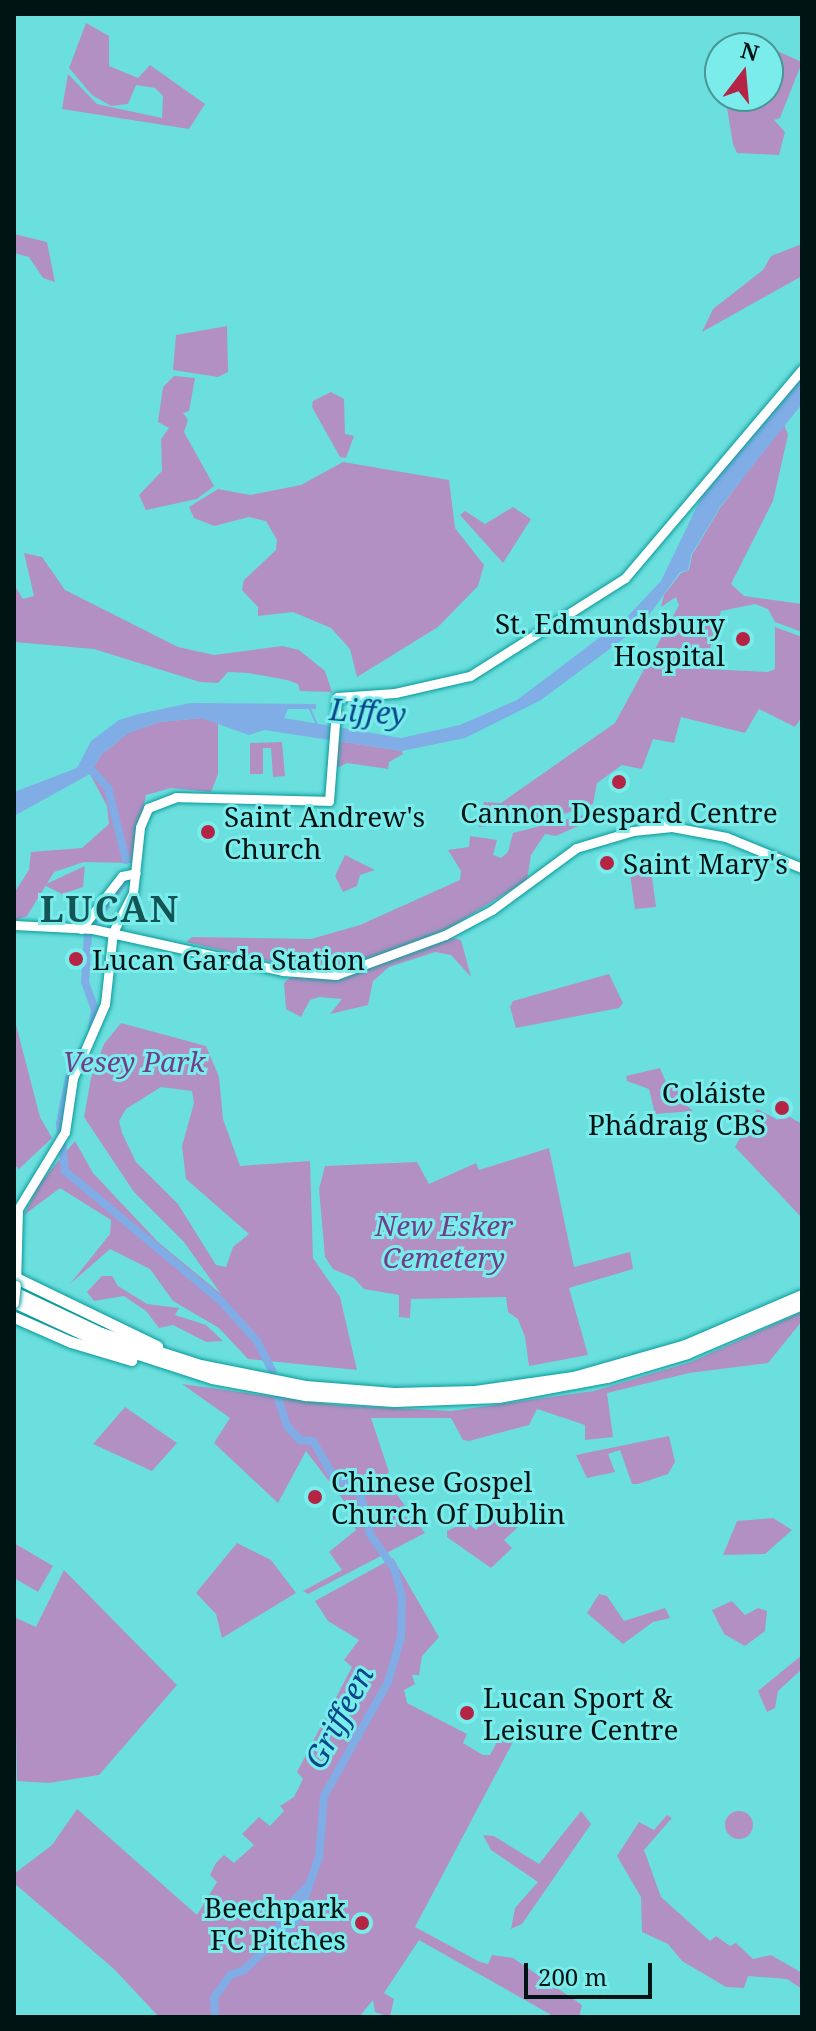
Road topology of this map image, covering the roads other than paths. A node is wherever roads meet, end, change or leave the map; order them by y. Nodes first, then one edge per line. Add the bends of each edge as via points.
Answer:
1 (802, 369) edge
2 (643, 818) dead end
3 (672, 827) junction
4 (802, 868) edge
5 (136, 873) junction
6 (14, 925) edge
7 (81, 929) junction
8 (113, 932) junction
9 (15, 1276) edge
10 (802, 1295) edge
11 (14, 1302) edge
12 (802, 1304) edge
13 (14, 1317) edge
14 (29, 1324) junction
15 (14, 1330) edge
16 (229, 1382) junction

1 - 5 main road via 625,578 470,676 395,693 337,697 329,801 159,800 141,824
2 - 3 main road
3 - 4 main road via 742,842
3 - 8 main road via 586,843 474,921 405,953 336,975 283,971
5 - 7 main road via 122,876
5 - 8 main road via 133,893
6 - 7 main road
7 - 8 main road
8 - 9 main road via 105,1004 73,1078 64,1135 21,1201
9 - 10 highway via 162,1349 271,1381 394,1393 534,1384 642,1359
9 - 11 main road, bridge
11 - 16 highway via 123,1350
12 - 16 highway via 648,1366 536,1392 394,1401
13 - 14 highway
14 - 15 highway
14 - 16 highway via 104,1353

